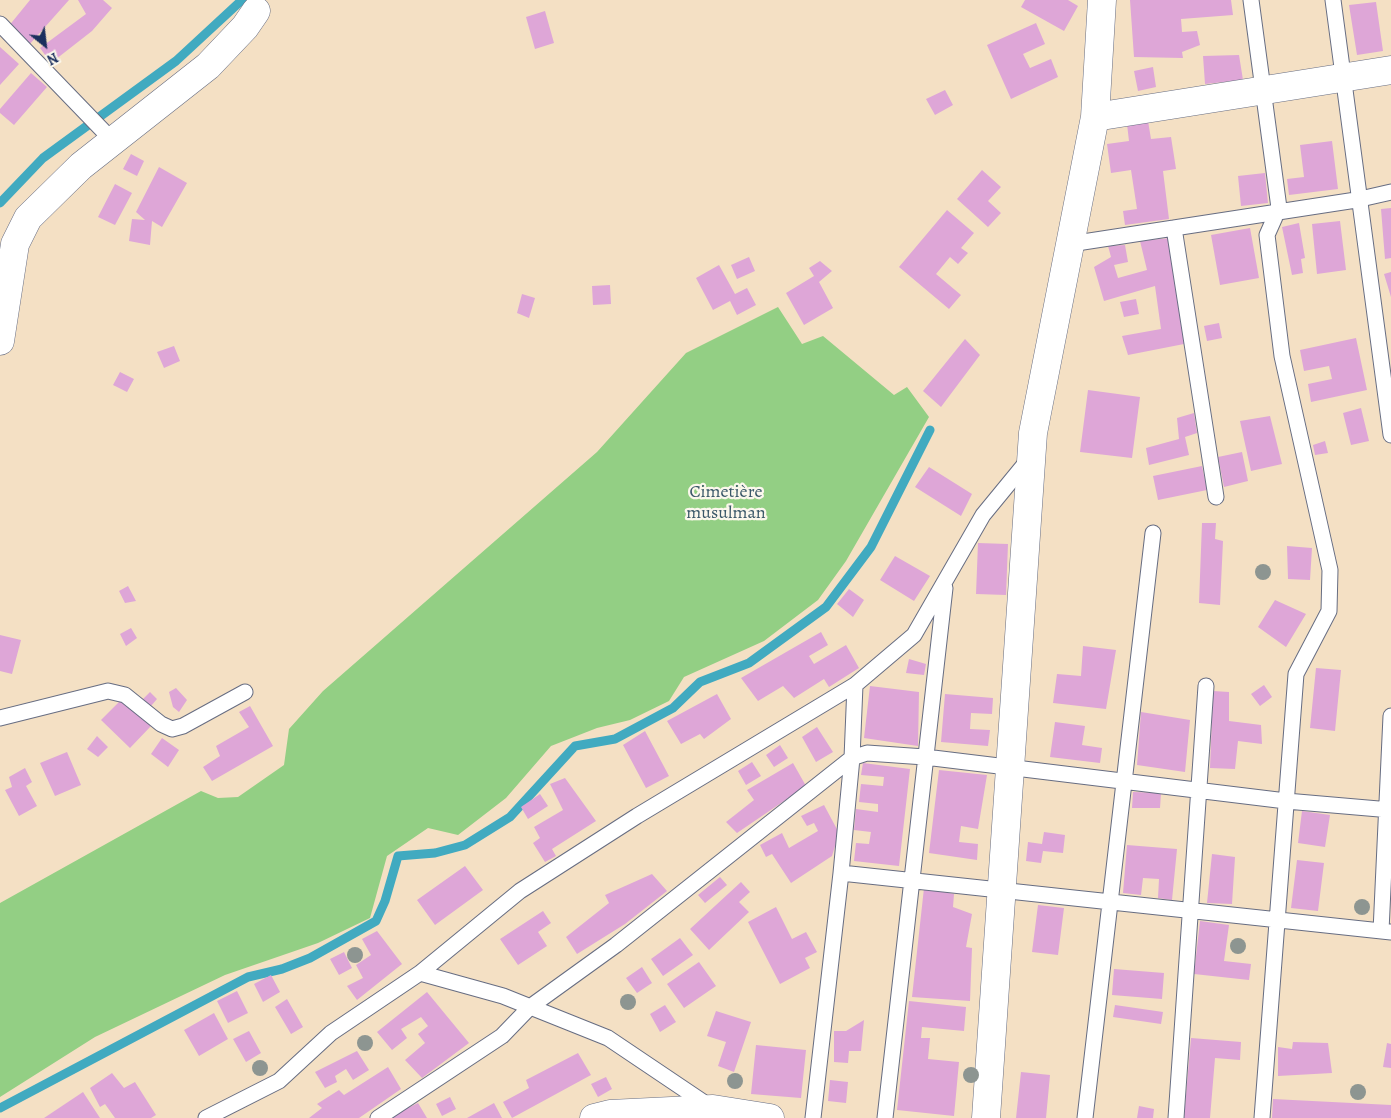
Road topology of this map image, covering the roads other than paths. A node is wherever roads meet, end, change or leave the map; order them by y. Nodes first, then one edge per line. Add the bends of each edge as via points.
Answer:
1 (1102, 0) edge
2 (1251, 0) edge
3 (1333, 0) edge
4 (262, 4) edge
5 (0, 24) edge
6 (1391, 70) edge
7 (1343, 76) junction
8 (1263, 90) junction
9 (1095, 117) junction
10 (112, 140) junction
11 (1391, 192) edge
12 (1360, 199) junction
13 (1277, 212) junction
14 (1174, 228) junction
15 (1070, 244) junction
16 (0, 341) edge
17 (1391, 435) edge
18 (1032, 456) junction
19 (1216, 497) dead end
20 (1153, 533) dead end
21 (946, 581) junction
22 (856, 685) junction
23 (1206, 686) dead end
24 (245, 692) dead end
25 (1391, 716) edge
26 (0, 718) edge
27 (925, 757) junction
28 (852, 758) junction
29 (1010, 766) junction
30 (1124, 780) junction
31 (1199, 790) junction
32 (1286, 801) junction
33 (1389, 810) edge
34 (842, 873) junction
35 (912, 879) junction
36 (1002, 889) junction
37 (1110, 901) junction
38 (1190, 910) junction
39 (1277, 920) junction
40 (1386, 932) edge
41 (420, 974) junction
42 (530, 1007) junction
43 (713, 1113) edge
44 (206, 1118) edge
45 (378, 1118) edge
46 (594, 1118) edge
47 (770, 1118) edge
48 (813, 1118) edge
49 (885, 1118) edge
50 (986, 1118) edge
51 (1085, 1118) edge
52 (1176, 1118) edge
53 (1262, 1118) edge

1 - 9 street
2 - 8 lane
3 - 7 lane
4 - 10 street via 208,66
5 - 10 lane
6 - 7 street
7 - 8 street
7 - 12 lane
8 - 9 street
8 - 13 lane
9 - 15 street
10 - 16 street via 28,218 15,244
11 - 12 lane
12 - 13 lane
12 - 17 lane
13 - 14 lane
13 - 32 lane via 1267,235 1282,356 1330,570 1329,611 1296,674
14 - 15 lane
14 - 19 lane
15 - 18 street via 1033,433
18 - 21 lane via 983,515
18 - 29 street
20 - 30 lane
21 - 22 lane via 914,635
21 - 27 lane
22 - 28 lane
22 - 41 lane via 520,891
23 - 31 lane
24 - 26 lane via 172,729 125,695 108,691
25 - 33 lane
27 - 28 lane via 867,753
27 - 29 lane
27 - 35 lane
28 - 34 lane
28 - 42 lane via 616,945
29 - 30 lane
29 - 36 street
30 - 31 lane
30 - 37 lane
31 - 32 lane
31 - 38 lane
32 - 33 lane
32 - 39 lane
33 - 40 lane
34 - 35 lane
34 - 48 lane
35 - 36 lane
35 - 49 lane
36 - 37 lane
36 - 50 street
37 - 38 lane
37 - 51 lane
38 - 39 lane
38 - 52 lane
39 - 40 lane
39 - 53 lane
41 - 42 lane via 503,996
41 - 44 lane via 332,1033 279,1080
42 - 43 lane via 608,1038
42 - 45 lane via 502,1036
43 - 46 street via 610,1114
43 - 47 street

